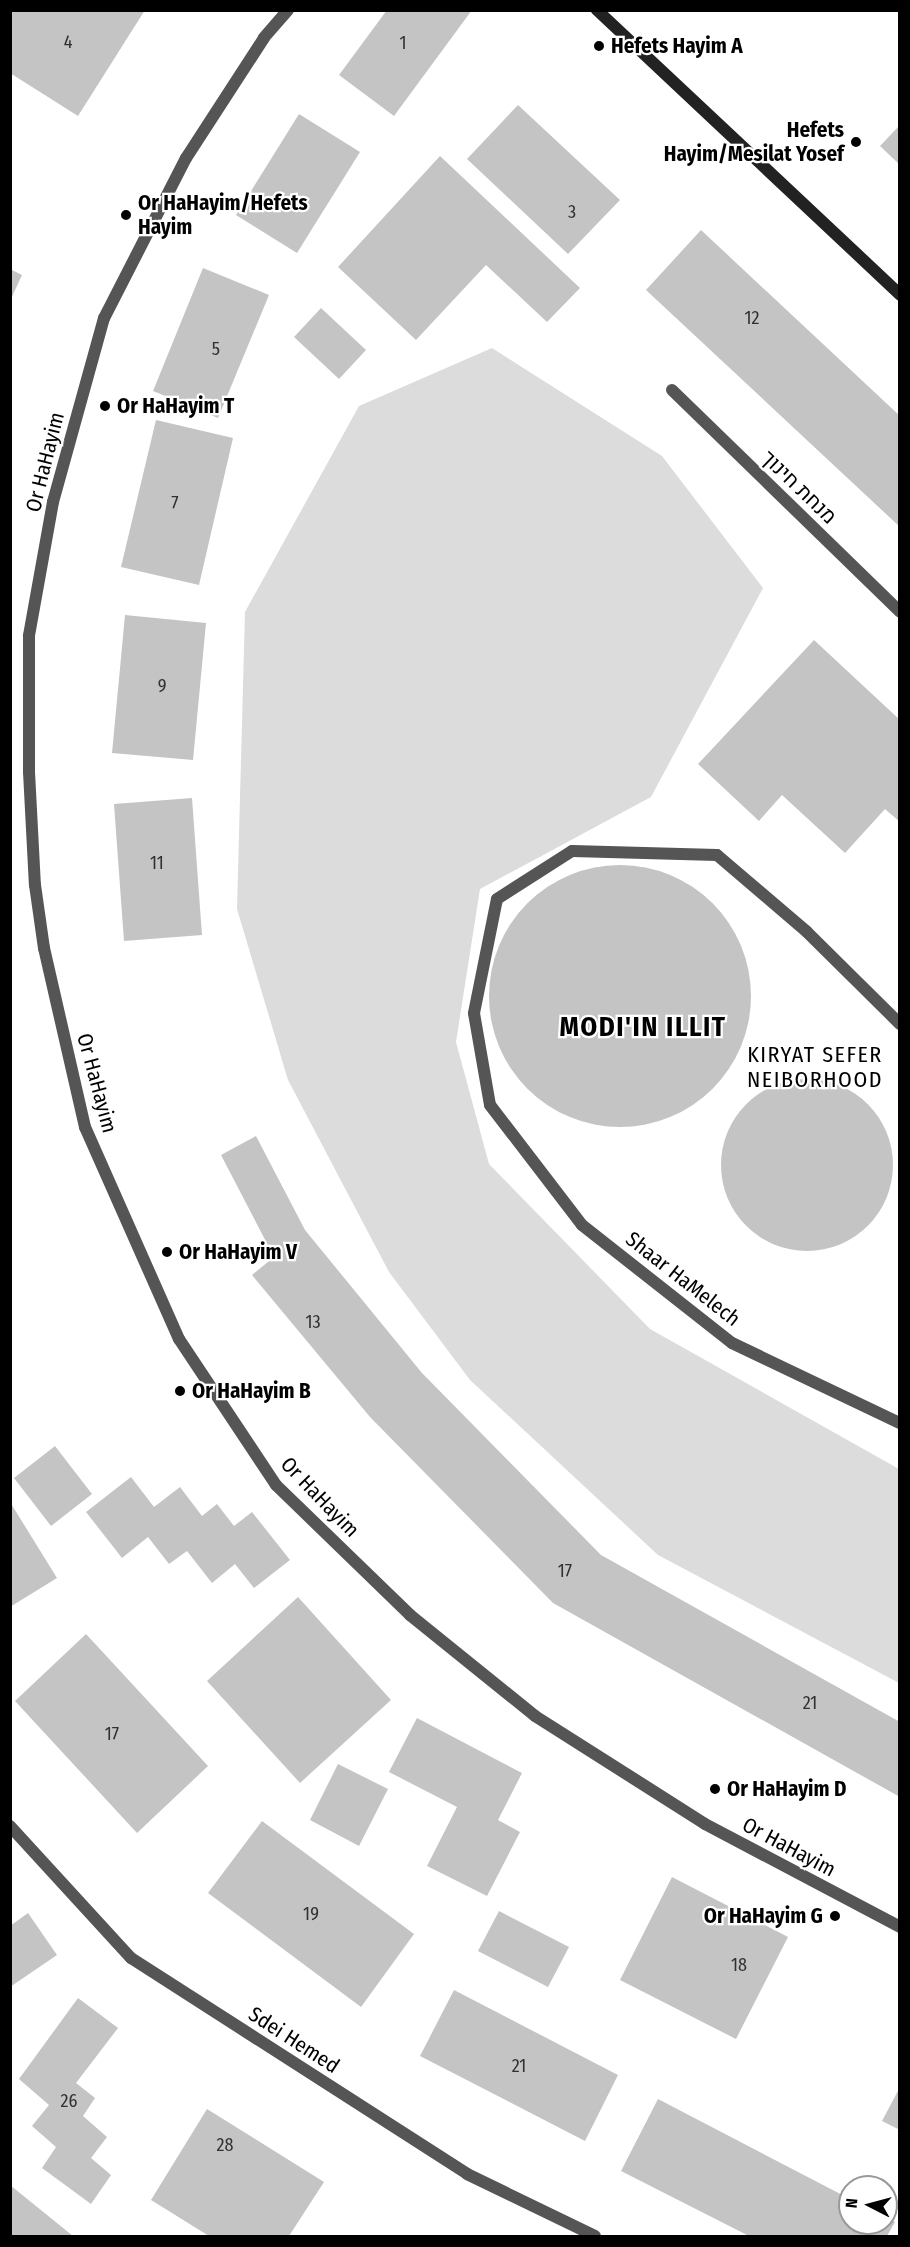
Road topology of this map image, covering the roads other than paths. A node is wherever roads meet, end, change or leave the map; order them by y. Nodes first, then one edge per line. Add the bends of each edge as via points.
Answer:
1 (288, 10) edge
2 (597, 10) edge
3 (900, 295) edge
4 (672, 390) dead end
5 (900, 612) edge
6 (900, 1024) edge
7 (900, 1424) edge
8 (10, 1826) edge
9 (900, 1927) edge
10 (595, 2236) edge

1 - 9 street, Or HaHayim via 264,38 186,158 104,318 51,514 29,636 35,885 44,948 85,1127 179,1339 276,1485 410,1615 535,1716 705,1824
2 - 3 street
4 - 5 street, מנחת חינוך
6 - 7 street, Shaar HaMelech via 807,932 717,855 572,851 497,899 474,1013 490,1105 582,1225 722,1336
8 - 10 street, Sdei Hemed via 131,1958 467,2174

